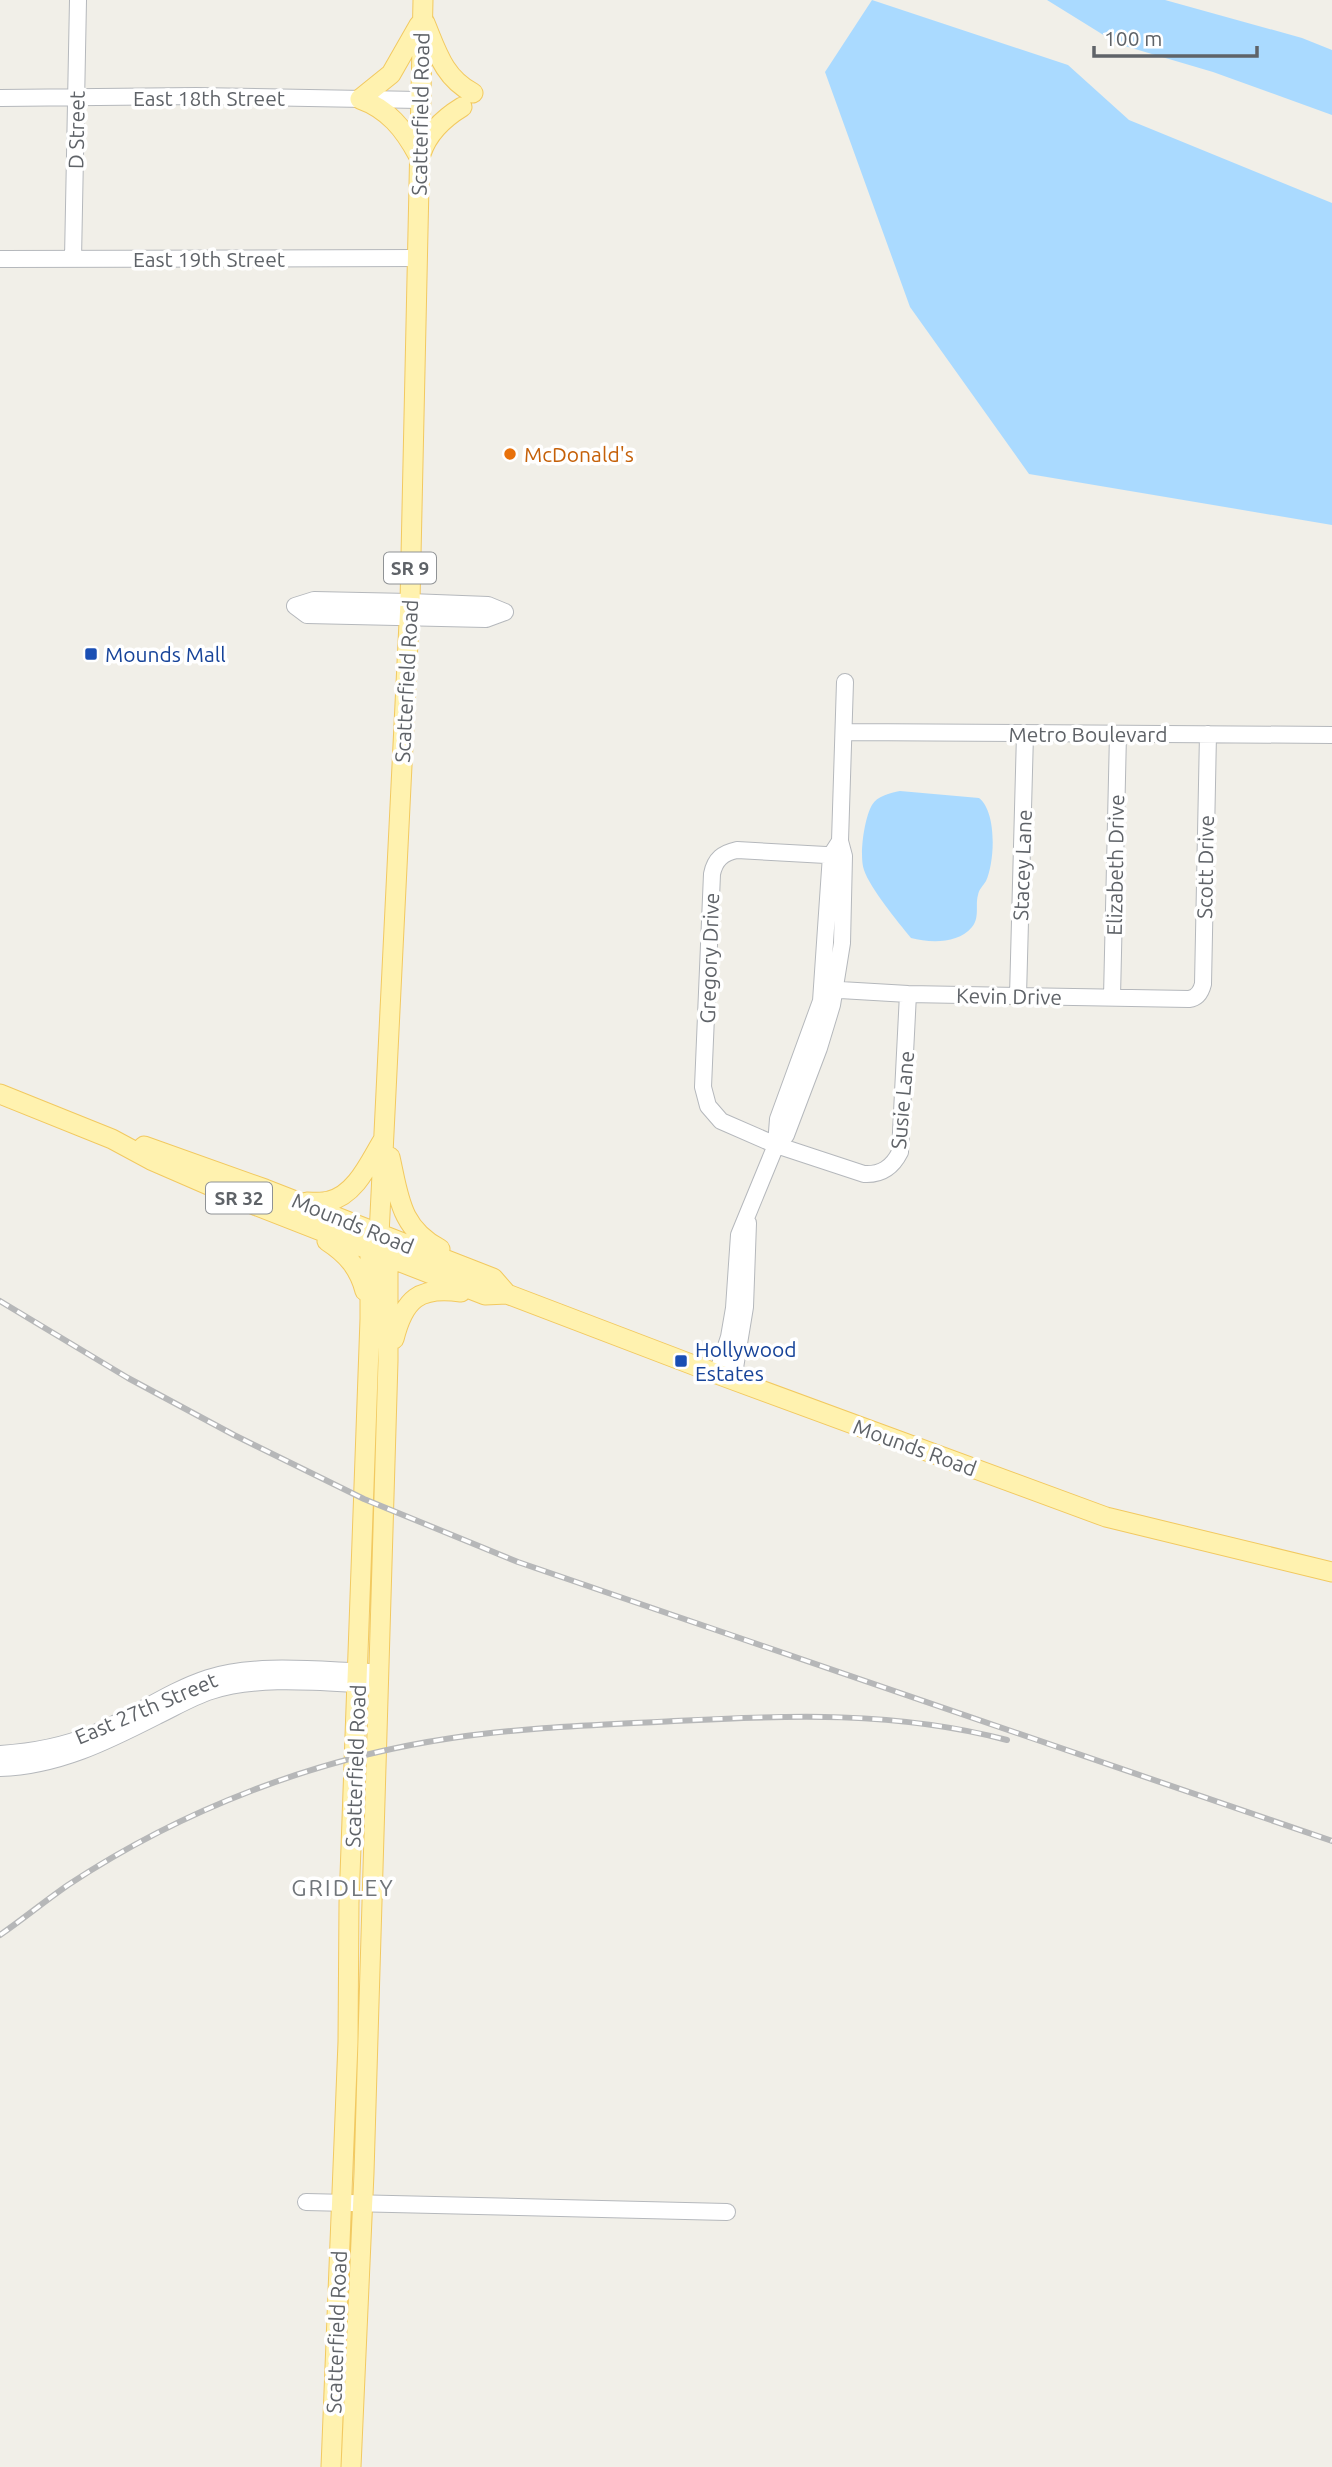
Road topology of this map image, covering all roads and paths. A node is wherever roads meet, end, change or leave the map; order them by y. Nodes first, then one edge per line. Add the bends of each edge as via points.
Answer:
1 (78, 0) edge
2 (423, 8) edge
3 (77, 97) junction
4 (0, 98) edge
5 (360, 99) junction
6 (419, 100) junction
7 (419, 158) junction
8 (418, 258) junction
9 (0, 259) edge
10 (73, 259) junction
11 (409, 610) junction
12 (845, 682) dead end
13 (845, 732) junction
14 (1025, 734) junction
15 (1118, 734) junction
16 (1208, 734) junction
17 (1332, 735) edge
18 (838, 851) junction
19 (829, 989) junction
20 (908, 994) junction
21 (1018, 996) junction
22 (1112, 997) junction
23 (1195, 997) joint
24 (0, 1094) edge
25 (385, 1136) junction
26 (776, 1145) junction
27 (296, 1212) junction
28 (379, 1247) junction
29 (489, 1286) junction
30 (370, 1319) junction
31 (388, 1361) junction
32 (725, 1377) junction
33 (1332, 1572) edge
34 (367, 1678) junction
35 (0, 1754) edge
36 (0, 1768) edge
37 (306, 2202) dead end
38 (341, 2203) junction
39 (362, 2203) junction
40 (727, 2212) dead end
41 (331, 2467) edge
42 (351, 2467) edge

1 - 3 street, D Street
2 - 5 main road via 416,33 391,74
2 - 6 main road, Scatterfield Road / SR 9
2 - 7 main road via 445,71 468,100 444,118
3 - 4 street, East 18th Street
3 - 5 street, East 18th Street
3 - 10 street, D Street
5 - 6 street, East 18th Street
5 - 7 main road via 391,117
6 - 7 main road, Scatterfield Road / SR 9
7 - 8 main road, Scatterfield Road / SR 9
8 - 10 street, East 19th Street
8 - 11 main road, Scatterfield Road / SR 9
9 - 10 street, East 19th Street
11 - 11 street via 314,600 295,606 307,615
11 - 25 main road, Scatterfield Road / SR 9
12 - 13 street
13 - 14 street, Metro Boulevard
13 - 18 street
14 - 15 street, Metro Boulevard
14 - 21 street, Stacey Lane
15 - 16 street, Metro Boulevard
15 - 22 street, Elizabeth Drive
16 - 17 street, Metro Boulevard
16 - 23 street, Scott Drive via 1203,984
18 - 19 street
18 - 26 street, Gregory Drive via 737,850 720,857 713,868 704,1097 721,1121
19 - 20 street, Kevin Drive
19 - 26 street via 832,1005 820,1048 786,1135
20 - 21 street, Kevin Drive
20 - 26 street, Susie Lane via 900,1152 893,1164 877,1174 864,1174
21 - 22 street, Kevin Drive
22 - 23 street, Kevin Drive
24 - 27 main road, Mounds Road / SR 32 via 112,1139 151,1160
25 - 27 main road, SR 32 via 353,1186 340,1197
25 - 28 main road, Scatterfield Road / SR 9
25 - 29 main road via 402,1210 411,1227
26 - 32 street via 739,1235
27 - 28 main road, Mounds Road / SR 32
27 - 30 main road via 356,1267
28 - 29 main road, Mounds Road
28 - 30 main road, Scatterfield Road / SR 9
28 - 31 main road, Scatterfield Road / SR 9
29 - 31 main road via 417,1296 402,1314
29 - 32 main road, Mounds Road
30 - 34 main road, Scatterfield Road / SR 9
31 - 34 main road, Scatterfield Road / SR 9
32 - 33 main road, Mounds Road via 1107,1517
34 - 35 street, East 27th Street via 263,1669 233,1672 207,1678 92,1735
34 - 36 street, East 27th Street via 238,1684 209,1692 96,1747 42,1763
34 - 38 main road, Scatterfield Road / SR 9
34 - 39 main road, Scatterfield Road / SR 9
37 - 38 street
38 - 39 street
38 - 41 main road, Scatterfield Road / SR 9
39 - 40 street
39 - 42 main road, Scatterfield Road / SR 9

